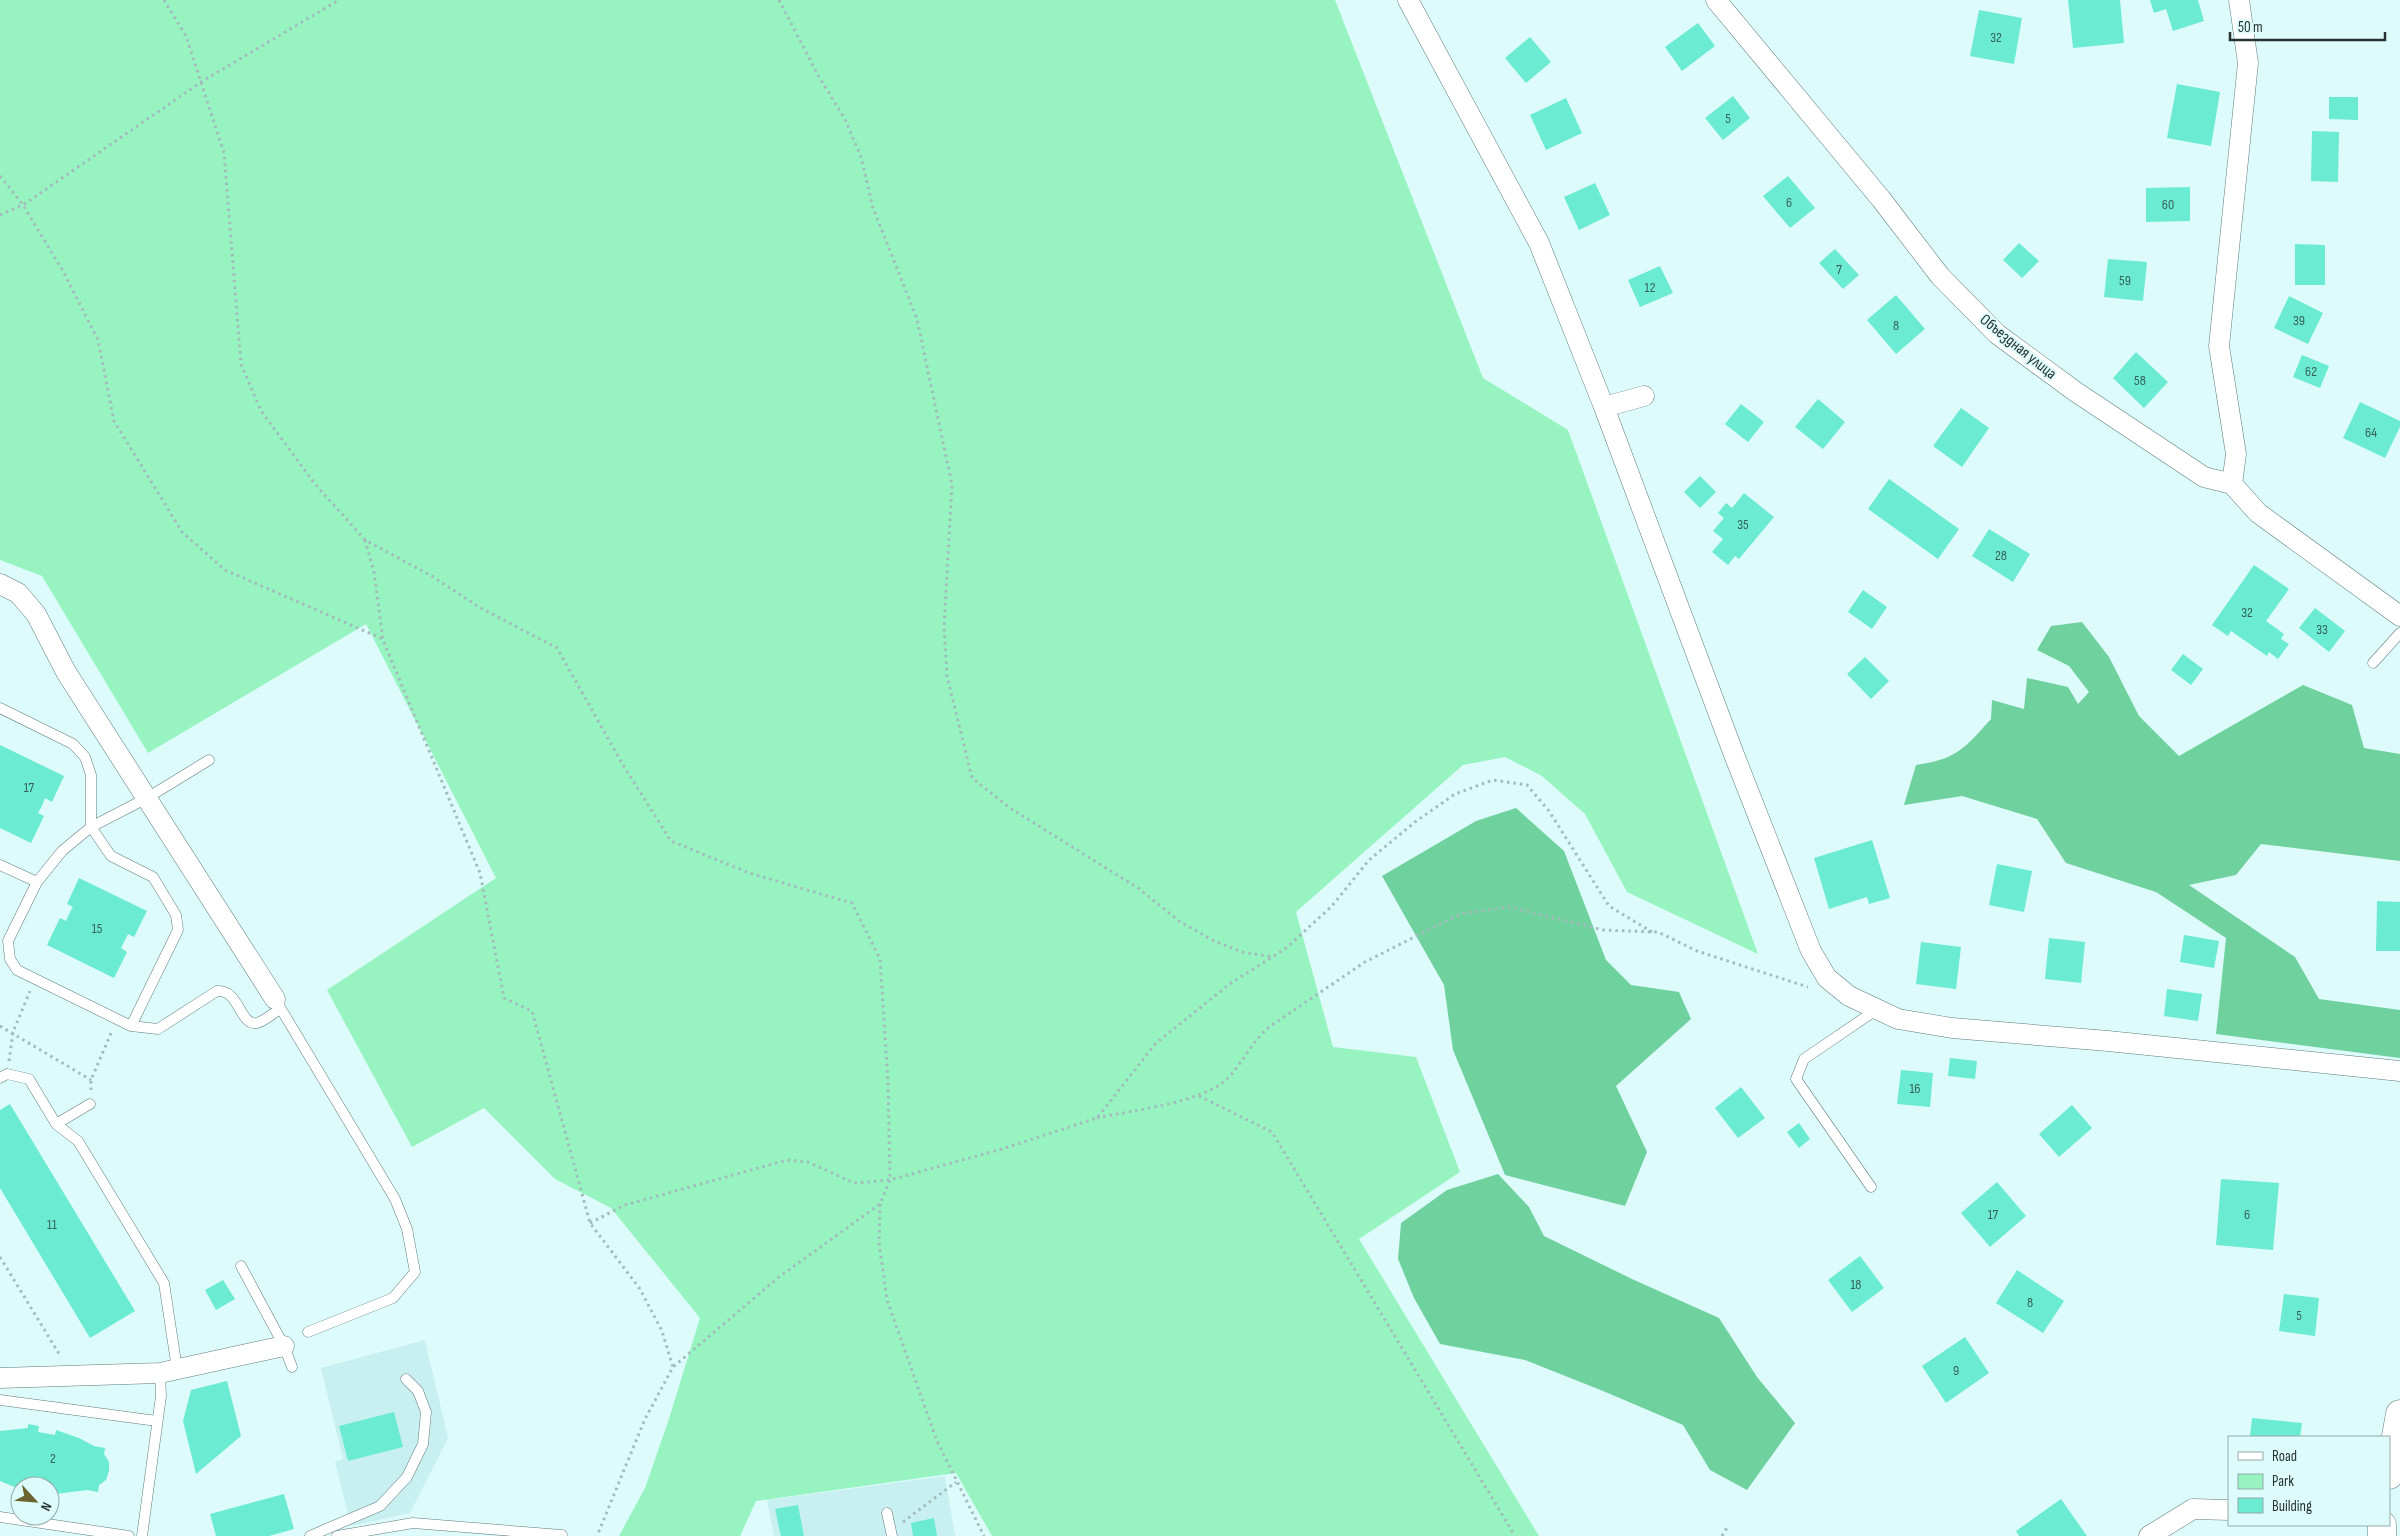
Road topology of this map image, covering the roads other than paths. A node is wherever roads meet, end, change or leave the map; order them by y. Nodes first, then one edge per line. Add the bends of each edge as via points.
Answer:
1 (1408, 0) edge
2 (1716, 0) edge
3 (2239, 0) edge
4 (1644, 396) dead end
5 (1604, 407) junction
6 (2232, 484) junction
7 (0, 584) edge
8 (2397, 613) edge
9 (2400, 632) edge
10 (2373, 663) dead end
11 (0, 708) edge
12 (210, 760) dead end
13 (147, 798) junction
14 (91, 827) junction
15 (0, 864) edge
16 (37, 882) junction
17 (278, 1004) junction
18 (1876, 1010) junction
19 (131, 1026) junction
20 (2400, 1071) edge
21 (3, 1076) edge
22 (90, 1104) dead end
23 (56, 1124) junction
24 (1871, 1187) dead end
25 (241, 1266) dead end
26 (308, 1332) dead end
27 (284, 1346) junction
28 (292, 1367) dead end
29 (168, 1371) junction
30 (0, 1378) edge
31 (406, 1379) dead end
32 (0, 1400) edge
33 (2400, 1414) edge
34 (157, 1421) junction
35 (2390, 1469) edge
36 (2228, 1510) edge
37 (887, 1513) dead end
38 (0, 1517) edge
39 (892, 1534) edge
40 (562, 1535) dead end
41 (130, 1536) edge
42 (142, 1536) edge
43 (310, 1536) edge
44 (336, 1536) edge
45 (2148, 1536) edge

1 - 5 street via 1539,243
2 - 6 street, Объездная улица via 1881,199 1940,276 1997,334 2076,392 2204,477
3 - 6 street via 2248,63 2219,346 2236,454
4 - 5 street
5 - 18 street via 1736,761 1811,951 1827,978 1849,996
6 - 8 street via 2258,513
7 - 13 street via 18,593 36,614 66,672
9 - 10 lane
11 - 14 lane via 73,744 85,757 91,775
12 - 13 lane
13 - 14 lane
13 - 17 street
14 - 16 lane via 62,851
14 - 19 lane via 111,856 153,877 176,915 178,930
15 - 16 lane
16 - 19 lane via 8,941 10,959 17,970
17 - 19 lane via 259,1022 252,1023 231,995 217,992 158,1029
17 - 26 lane via 395,1199 407,1229 415,1272 393,1298
18 - 20 street via 1898,1019 1952,1028
18 - 24 lane via 1804,1059 1796,1079
21 - 23 lane via 29,1078
22 - 23 lane
23 - 29 lane via 78,1141 164,1283
25 - 27 lane
27 - 28 lane
27 - 29 street
29 - 30 street
29 - 34 lane
31 - 43 lane via 418,1391 426,1412 424,1444 407,1477 380,1506
32 - 34 lane
33 - 35 street
34 - 42 lane
36 - 45 street via 2193,1508
37 - 39 lane
38 - 41 lane
40 - 44 lane via 413,1523

